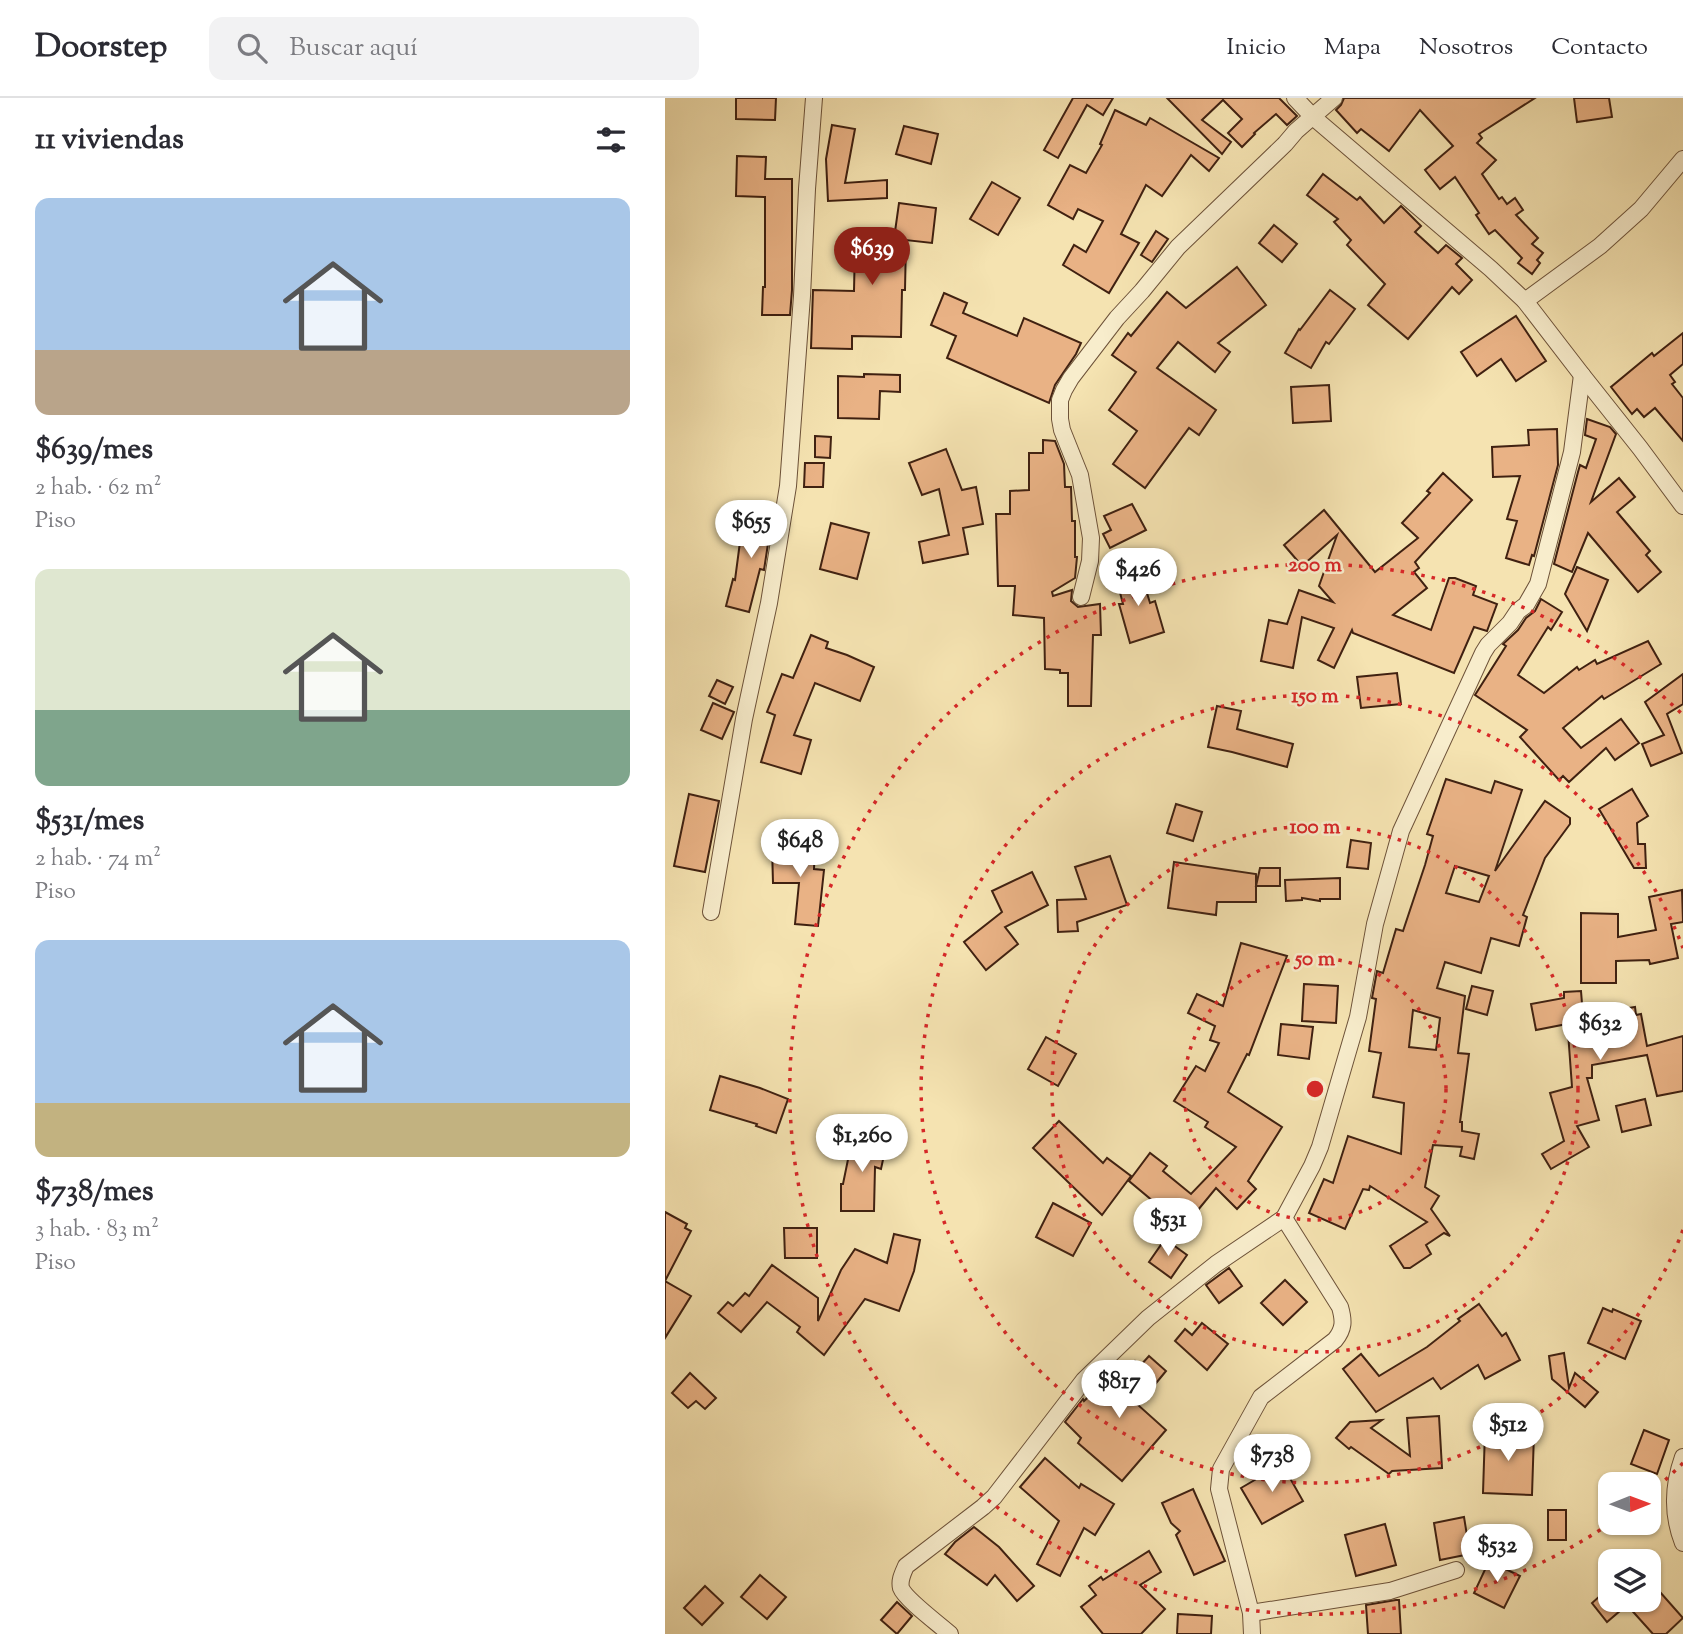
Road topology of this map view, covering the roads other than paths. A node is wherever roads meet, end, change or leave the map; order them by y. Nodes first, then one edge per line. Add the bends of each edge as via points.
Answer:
1 (814, 98) edge
2 (1295, 98) edge
3 (1334, 98) edge
4 (1313, 117) junction
5 (1683, 159) edge
6 (1525, 301) junction
7 (1582, 375) junction
8 (1683, 506) edge
9 (1080, 597) dead end
10 (711, 912) dead end
11 (1285, 1218) junction
12 (1683, 1457) edge
13 (1683, 1543) edge
14 (1456, 1570) dead end
15 (1251, 1613) junction
16 (950, 1634) edge
17 (1252, 1634) edge

1 - 10 street via 788,486
2 - 4 street
3 - 4 street
4 - 6 street
4 - 9 street via 1178,247 1064,390 1062,430 1080,475 1091,538
5 - 6 street via 1641,209 1600,246
6 - 7 street
7 - 8 street
7 - 11 street via 1572,452 1538,584 1525,606 1482,653 1401,831 1375,924 1358,1017 1320,1147
11 - 15 street via 1340,1307 1343,1330 1261,1397 1221,1469 1219,1489
11 - 16 street via 1216,1264 1148,1318 1084,1380 994,1497 906,1566 901,1588
12 - 13 street via 1675,1489
14 - 15 street via 1390,1591
15 - 17 street

